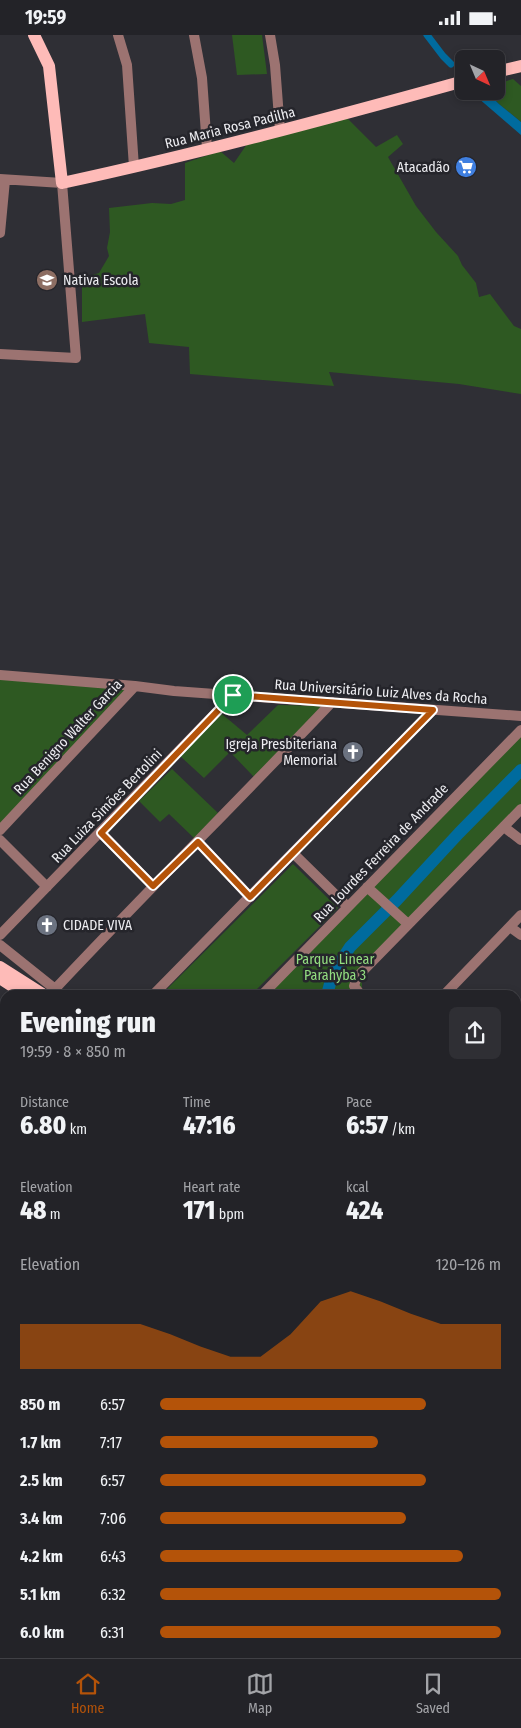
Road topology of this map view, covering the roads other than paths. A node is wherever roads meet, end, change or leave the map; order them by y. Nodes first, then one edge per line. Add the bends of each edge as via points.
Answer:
1 (35, 35) edge
2 (118, 35) edge
3 (194, 35) edge
4 (270, 35) edge
5 (521, 66) edge
6 (505, 70) edge
7 (455, 84) edge
8 (280, 131) junction
9 (207, 148) junction
10 (134, 167) junction
11 (3, 180) edge
12 (62, 183) junction
13 (0, 233) edge
14 (0, 354) edge
15 (0, 675) edge
16 (135, 686) junction
17 (233, 695) junction
18 (332, 702) junction
19 (433, 710) junction
20 (521, 716) edge
21 (521, 730) edge
22 (521, 809) edge
23 (504, 827) junction
24 (0, 830) edge
25 (101, 833) junction
26 (0, 839) edge
27 (521, 840) edge
28 (198, 842) junction
29 (292, 853) junction
30 (153, 886) junction
31 (47, 887) junction
32 (367, 887) junction
33 (250, 897) junction
34 (347, 907) junction
35 (521, 915) edge
36 (408, 924) junction
37 (510, 927) junction
38 (0, 935) edge
39 (521, 935) edge
40 (0, 945) edge
41 (0, 967) edge
42 (0, 978) edge
43 (18, 990) edge
44 (44, 990) edge
45 (47, 990) edge
46 (53, 990) edge
47 (158, 990) edge
48 (267, 990) edge
49 (357, 990) edge
50 (449, 990) edge

1 - 12 main road via 49,66
2 - 10 street via 127,65
3 - 9 street via 202,78
4 - 8 street
5 - 6 main road
7 - 8 main road, Rua Maria Rosa Padilha
8 - 9 main road, Rua Maria Rosa Padilha
9 - 10 main road, Rua Maria Rosa Padilha
10 - 12 main road, Rua Maria Rosa Padilha
11 - 12 street, Rua Maria Rosa Padilha
11 - 13 street
12 - 14 street via 76,358
15 - 16 street, Rua Universitário Luiz Alves da Rocha
16 - 17 street, Rua Universitário Luiz Alves da Rocha
16 - 24 street, Rua Benigno Walter Garcia
17 - 18 street, Rua Universitário Luiz Alves da Rocha
17 - 25 street, Rua Luiza Simões Bertolini
18 - 19 street, Rua Universitário Luiz Alves da Rocha
18 - 28 street
19 - 20 street, Rua Universitário Luiz Alves da Rocha
19 - 29 street
21 - 32 street, Rua Lourdes Ferreira de Andrade
22 - 23 street
23 - 27 street
23 - 36 street
25 - 30 street
25 - 31 street, Rua Luiza Simões Bertolini
26 - 31 street
28 - 30 street
28 - 33 street
29 - 33 street
29 - 34 street
30 - 46 street
31 - 38 street, Rua Luiza Simões Bertolini
32 - 34 street, Rua Lourdes Ferreira de Andrade
32 - 36 street
33 - 47 street
34 - 48 street, Rua Lourdes Ferreira de Andrade
35 - 37 street
36 - 49 street via 357,977 354,986
37 - 39 street
37 - 50 street
40 - 45 street
41 - 44 main road
42 - 43 main road

